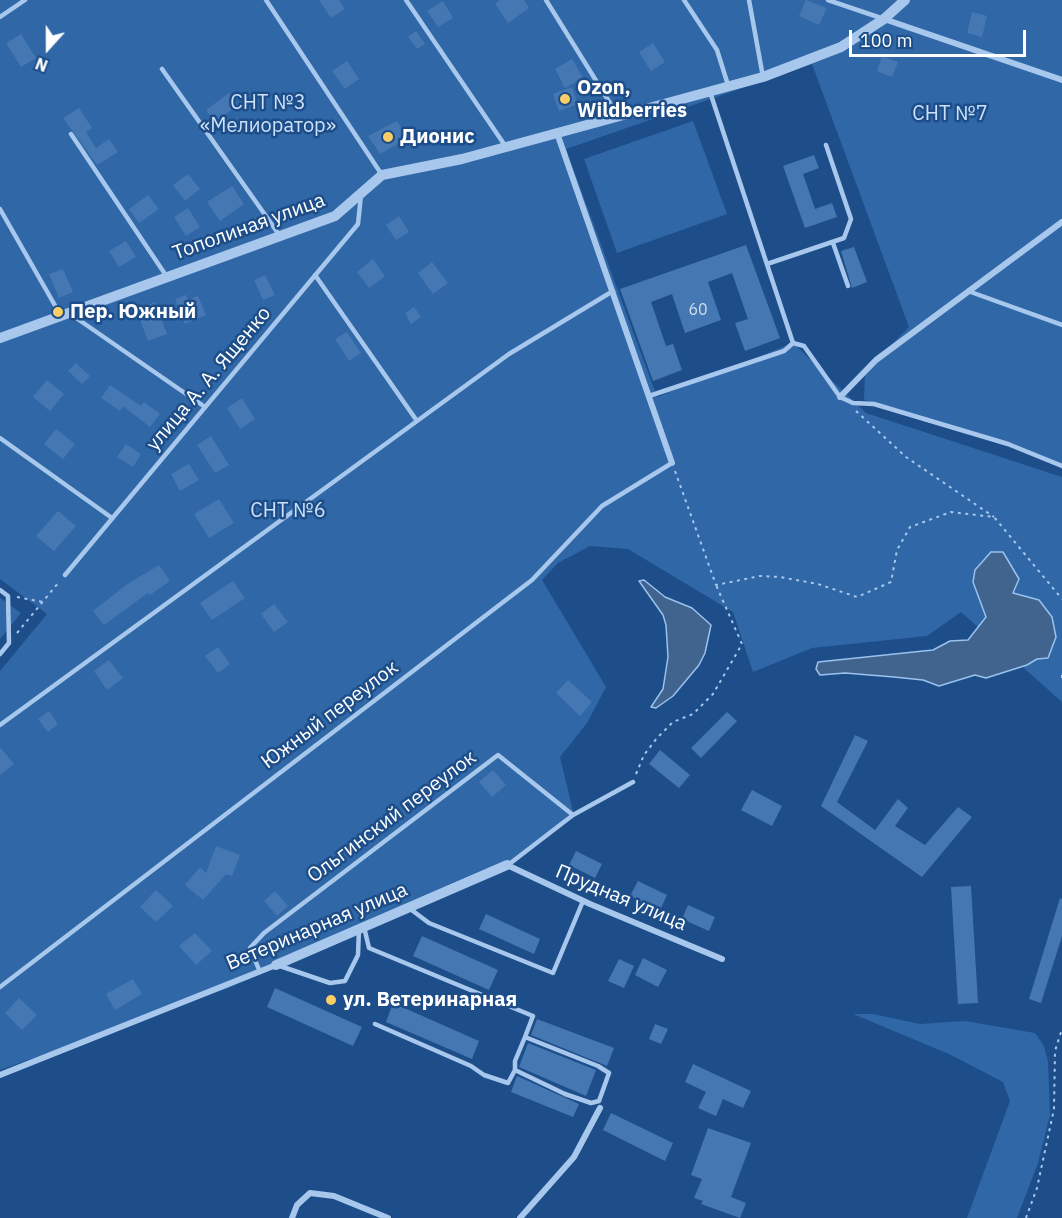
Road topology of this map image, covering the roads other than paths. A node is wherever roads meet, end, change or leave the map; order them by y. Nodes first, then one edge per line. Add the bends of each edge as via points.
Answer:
1 (25, 0) edge
2 (266, 0) edge
3 (406, 0) edge
4 (546, 0) edge
5 (684, 0) edge
6 (749, 0) edge
7 (828, 0) edge
8 (905, 0) edge
9 (0, 16) edge
10 (884, 19) junction
11 (162, 69) dead end
12 (763, 77) junction
13 (1062, 80) edge
14 (729, 87) junction
15 (710, 92) junction
16 (618, 116) junction
17 (557, 133) junction
18 (71, 134) dead end
19 (826, 145) dead end
20 (506, 147) junction
21 (382, 175) junction
22 (361, 195) junction
23 (0, 209) edge
24 (1062, 222) edge
25 (280, 236) junction
26 (833, 243) junction
27 (767, 264) junction
28 (315, 275) junction
29 (167, 277) junction
30 (848, 286) dead end
31 (613, 291) junction
32 (966, 291) junction
33 (65, 314) junction
34 (1062, 325) edge
35 (0, 338) edge
36 (793, 343) junction
37 (650, 396) junction
38 (840, 397) junction
39 (205, 407) junction
40 (417, 421) junction
41 (0, 438) edge
42 (672, 462) joint
43 (1062, 465) edge
44 (112, 518) junction
45 (65, 575) road end
46 (0, 590) edge
47 (0, 654) edge
48 (0, 725) edge
49 (633, 782) road end
50 (573, 815) junction
51 (507, 865) junction
52 (583, 901) junction
53 (409, 908) junction
54 (361, 928) junction
55 (722, 959) dead end
56 (276, 965) junction
57 (261, 972) junction
58 (0, 987) edge
59 (375, 1024) dead end
60 (525, 1037) junction
61 (515, 1070) junction
62 (0, 1075) edge
63 (600, 1108) dead end
64 (292, 1218) edge
65 (388, 1218) edge
66 (520, 1218) edge

1 - 9 lane
2 - 21 lane
3 - 20 lane
4 - 16 lane
5 - 14 lane via 717,50
6 - 12 lane
7 - 10 lane
8 - 10 street
10 - 12 street via 841,47
10 - 13 street
11 - 25 lane
12 - 14 street
14 - 15 street
15 - 16 street
15 - 27 lane
16 - 17 street
17 - 20 street
17 - 31 street
18 - 29 lane
19 - 26 lane via 851,219 844,238
20 - 21 street
21 - 22 street, Тополиная улица
22 - 25 street, Тополиная улица via 335,216
22 - 28 lane, улица А. А. Ященко via 358,224
23 - 33 lane
24 - 32 street
25 - 29 street, Тополиная улица
26 - 27 lane
26 - 30 lane
27 - 36 lane
28 - 39 lane, улица А. А. Ященко
28 - 40 lane
29 - 33 street, Тополиная улица
31 - 37 street
31 - 40 lane via 509,354
32 - 34 lane
32 - 38 street via 876,360
33 - 35 street, Тополиная улица
33 - 39 lane
36 - 37 lane via 784,351
36 - 38 lane via 807,348
37 - 42 street
38 - 43 lane via 1008,444
39 - 44 lane, улица А. А. Ященко
40 - 48 lane
41 - 44 lane
42 - 58 lane, Южный переулок via 602,506 532,580
44 - 45 lane, улица А. А. Ященко
46 - 47 lane via 9,596 9,644
49 - 50 lane, Ветеринарная улица
50 - 51 lane, Ветеринарная улица
50 - 57 lane, Ольгинский переулок via 498,755 264,933 250,948
51 - 52 street, Прудная улица
51 - 53 street, Ветеринарная улица
52 - 53 lane via 553,973 429,923
52 - 55 street, Прудная улица
53 - 54 street, Ветеринарная улица
54 - 56 street, Ветеринарная улица
54 - 56 lane via 358,955 345,981 330,983
54 - 60 lane via 369,948 533,1016
56 - 57 street, Ветеринарная улица
57 - 62 street, Ветеринарная улица
59 - 61 lane via 508,1083
60 - 61 lane
60 - 61 lane via 609,1073 604,1090 599,1101 591,1103
63 - 66 street via 574,1157
64 - 65 street via 297,1205 310,1193 334,1196

